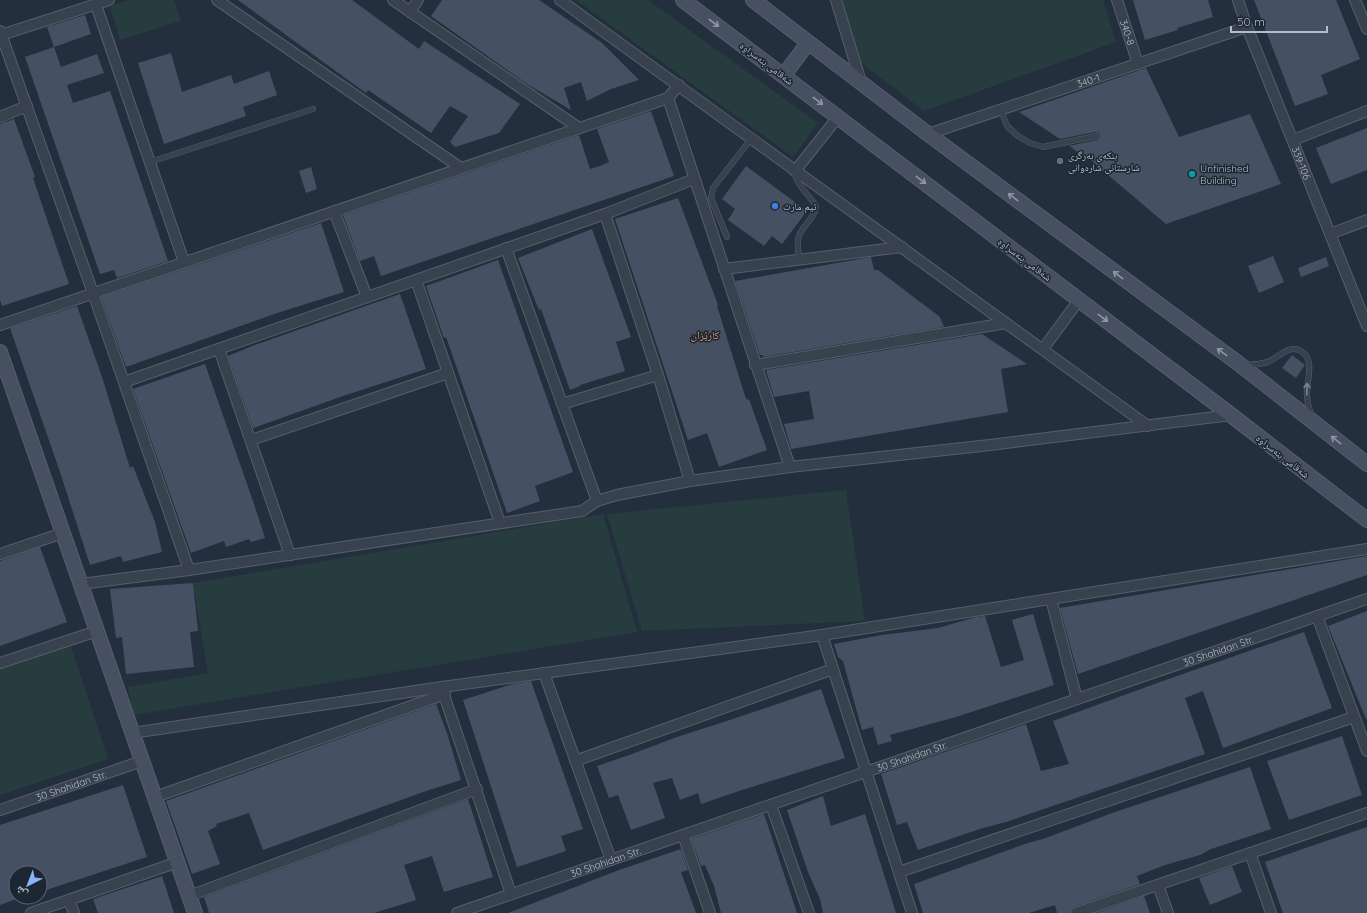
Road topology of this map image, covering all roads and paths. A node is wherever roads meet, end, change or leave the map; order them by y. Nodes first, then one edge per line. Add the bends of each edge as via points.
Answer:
1 (109, 0) edge
2 (217, 0) edge
3 (393, 0) edge
4 (418, 0) edge
5 (560, 0) edge
6 (683, 0) edge
7 (836, 0) edge
8 (1117, 0) edge
9 (1238, 0) edge
10 (1355, 0) edge
11 (758, 2) edge
12 (96, 4) junction
13 (410, 12) junction
14 (1247, 28) junction
15 (1367, 29) edge
16 (1, 33) edge
17 (808, 43) junction
18 (1138, 64) junction
19 (784, 75) junction
20 (861, 82) junction
21 (679, 85) junction
22 (668, 98) junction
23 (27, 106) junction
24 (313, 109) dead end
25 (1001, 110) junction
26 (1367, 111) edge
27 (0, 117) edge
28 (838, 117) junction
29 (579, 128) junction
30 (928, 134) junction
31 (1096, 136) dead end
32 (751, 139) junction
33 (1292, 140) junction
34 (150, 162) junction
35 (461, 168) junction
36 (795, 170) junction
37 (694, 179) junction
38 (334, 211) junction
39 (605, 214) junction
40 (1367, 220) edge
41 (1330, 234) junction
42 (727, 237) dead end
43 (902, 247) junction
44 (506, 248) junction
45 (799, 259) junction
46 (184, 262) junction
47 (724, 269) junction
48 (416, 280) junction
49 (94, 293) junction
50 (367, 297) junction
51 (1079, 300) junction
52 (1006, 322) junction
53 (0, 325) edge
54 (1367, 326) edge
55 (1042, 348) junction
56 (219, 349) junction
57 (0, 352) edge
58 (1238, 363) junction
59 (755, 365) junction
60 (448, 374) junction
61 (658, 375) junction
62 (124, 382) junction
63 (562, 404) junction
64 (1231, 415) junction
65 (1318, 425) junction
66 (1148, 426) junction
67 (251, 440) junction
68 (1367, 464) edge
69 (790, 467) junction
70 (690, 481) junction
71 (598, 501) junction
72 (1367, 520) edge
73 (500, 523) junction
74 (63, 533) junction
75 (1367, 549) edge
76 (0, 554) edge
77 (290, 555) junction
78 (189, 570) junction
79 (81, 584) junction
80 (1051, 599) junction
81 (1367, 599) edge
82 (1317, 616) junction
83 (97, 631) junction
84 (822, 635) junction
85 (0, 664) edge
86 (833, 668) junction
87 (544, 673) junction
88 (443, 690) junction
89 (1077, 699) junction
90 (1354, 717) junction
91 (132, 733) junction
92 (1367, 751) edge
93 (142, 761) junction
94 (575, 761) junction
95 (866, 772) junction
96 (477, 789) junction
97 (155, 797) junction
98 (771, 805) junction
99 (0, 810) edge
100 (1367, 813) edge
101 (683, 835) junction
102 (1250, 853) junction
103 (611, 860) junction
104 (178, 862) junction
105 (899, 872) junction
106 (1158, 885) junction
107 (511, 894) junction
108 (189, 896) junction
109 (70, 900) junction
110 (31, 913) edge
111 (74, 913) edge
112 (195, 913) edge
113 (456, 913) edge
114 (710, 913) edge
115 (809, 913) edge
116 (912, 913) edge
117 (1076, 913) edge
118 (1168, 913) edge
119 (1271, 913) edge

1 - 12 street
2 - 35 street
3 - 13 street
4 - 13 street
5 - 21 street
6 -> 19 main road, شەقامی بنەسراوە
7 - 20 street
8 - 18 street, 340-8
9 - 14 street, 339-106
10 - 15 street
11 - 17 main road
12 - 16 street
12 - 34 street
13 - 29 street
14 - 18 street, 340-1
14 - 33 street, 339-106
16 - 23 street
17 - 19 main road
17 - 20 main road
18 - 25 street, 340-1
19 -> 28 main road, شەقامی بنەسراوە
20 - 30 main road
21 - 22 street
21 - 32 street
22 - 29 street
22 - 37 street
23 - 27 street
23 - 49 street
24 - 34 lane
25 - 30 street, 340-1
25 - 31 lane via 1007,126 1018,136 1043,147
26 - 33 street
28 - 36 street
28 -> 51 main road, شەقامی بنەسراوە
29 - 35 street
58 -> 30 main road
32 - 36 street
32 - 42 lane via 711,193
33 - 41 street, 339-106
34 - 46 street
35 - 38 street
36 - 43 street
36 - 45 lane via 796,179 816,206 816,211 799,237
37 - 39 street
37 - 47 street
38 - 46 street
38 - 50 street
39 - 44 street
39 - 61 street
40 - 41 street
41 - 54 street, 339-106
43 - 45 street
43 - 52 street
44 - 48 street
44 - 63 street
45 - 47 street
46 - 49 street
47 - 59 street
48 - 50 street
48 - 60 street
49 - 53 street
49 - 62 street
50 - 56 street
51 - 55 street
51 -> 64 main road, شەقامی بنەسراوە
52 - 55 street
52 - 59 street
55 - 66 street
56 - 62 street
56 - 67 street
57 - 74 main road
58 - 65 main road
65 -> 58 lane via 1308,402 1310,364 1304,353 1292,349 1259,364
59 - 69 street
60 - 67 street
60 - 73 street
61 - 63 street
61 - 70 street
62 - 78 street
63 - 71 street
64 - 66 street
64 - 72 main road, شەقامی بنەسراوە
68 -> 65 main road
66 - 69 street
67 - 77 street
69 - 70 street
70 - 71 street
71 - 73 street via 582,511
73 - 77 street
74 - 76 street
74 - 79 main road
75 - 80 street
77 - 78 street
78 - 79 street
79 - 83 main road
80 - 84 street
80 - 89 street
81 - 82 street, 30 Shahidan Str.
82 - 89 street, 30 Shahidan Str.
82 - 90 street
83 - 85 street
83 - 91 main road
84 - 86 street
84 - 87 street
86 - 94 street
86 - 95 street
87 - 88 street
87 - 94 street
88 - 91 street
88 - 96 street
88 - 97 street
89 - 95 street, 30 Shahidan Str.
90 - 92 street
90 - 105 street
91 - 93 main road
93 - 97 main road
93 - 99 street, 30 Shahidan Str.
94 - 103 street
95 - 98 street, 30 Shahidan Str.
95 - 105 street
96 - 107 street
96 - 108 street
97 - 104 main road
98 - 101 street, 30 Shahidan Str.
98 - 115 street
100 - 102 street
101 - 103 street, 30 Shahidan Str.
101 - 114 street
102 - 106 street
102 - 119 street
103 - 107 street, 30 Shahidan Str.
104 - 108 main road
104 - 109 street
105 - 116 street
106 - 117 street
106 - 118 street
107 - 113 street, 30 Shahidan Str.
108 - 112 main road
109 - 110 street
109 - 111 street

